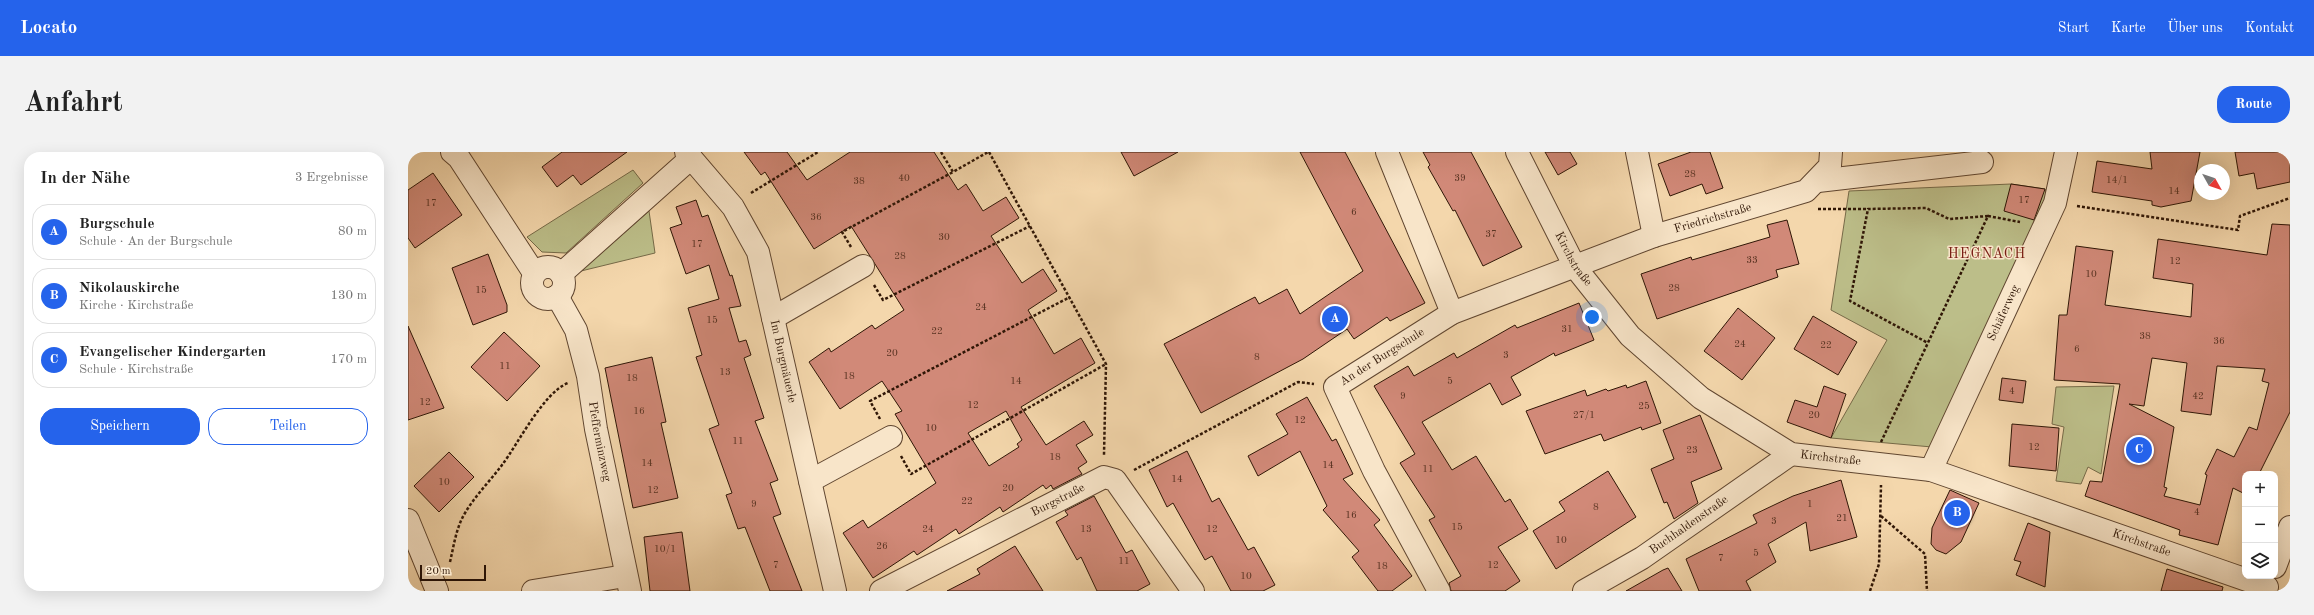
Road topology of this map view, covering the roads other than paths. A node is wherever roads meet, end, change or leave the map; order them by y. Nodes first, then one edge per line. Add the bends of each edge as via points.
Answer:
1 (452, 152) edge
2 (1387, 152) edge
3 (1517, 152) edge
4 (1637, 152) edge
5 (1830, 152) edge
6 (2066, 152) edge
7 (688, 155) edge
8 (1982, 162) dead end
9 (1818, 181) junction
10 (1654, 236) junction
11 (863, 266) road end
12 (1575, 267) junction
13 (534, 273) junction
14 (561, 274) junction
15 (557, 296) junction
16 (1452, 313) junction
17 (773, 318) junction
18 (891, 437) dead end
19 (1791, 454) junction
20 (1931, 470) junction
21 (810, 480) junction
22 (408, 520) edge
23 (2290, 527) edge
24 (2278, 559) edge
25 (628, 583) edge
26 (2268, 585) edge
27 (437, 591) edge
28 (533, 591) edge
29 (835, 591) edge
30 (881, 591) edge
31 (1193, 591) edge
32 (1439, 591) edge
33 (1584, 591) edge

1 - 13 street via 459,158
2 - 16 street
3 - 12 street, Kirchstraße
4 - 10 street
5 - 9 street, Friedrichstraße via 1830,166
6 - 20 street, Schäferweg via 2055,203
7 - 14 street
7 - 17 street, Im Burgmäuerle via 733,207 758,252
8 - 9 street
9 - 10 street, Friedrichstraße via 1806,191
10 - 12 street, Friedrichstraße
11 - 17 street
12 - 16 street, An der Burgschule
12 - 19 street, Kirchstraße via 1630,336 1701,398
13 - 14 street via 549,266
13 - 15 street via 531,282 537,295 550,299
14 - 15 street via 564,281
15 - 25 street, Pfefferminzweg via 576,330 588,376 596,429
16 - 32 street, An der Burgschule via 1335,387 1374,471
17 - 21 street, Im Burgmäuerle
18 - 21 street
19 - 20 street, Kirchstraße via 1880,453
19 - 33 street, Buchhaldenstraße via 1642,558
20 - 26 street, Kirchstraße
21 - 29 street, Im Burgmäuerle
22 - 27 street
23 - 24 street
25 - 28 street
30 - 31 street, Burgstraße via 1109,478

